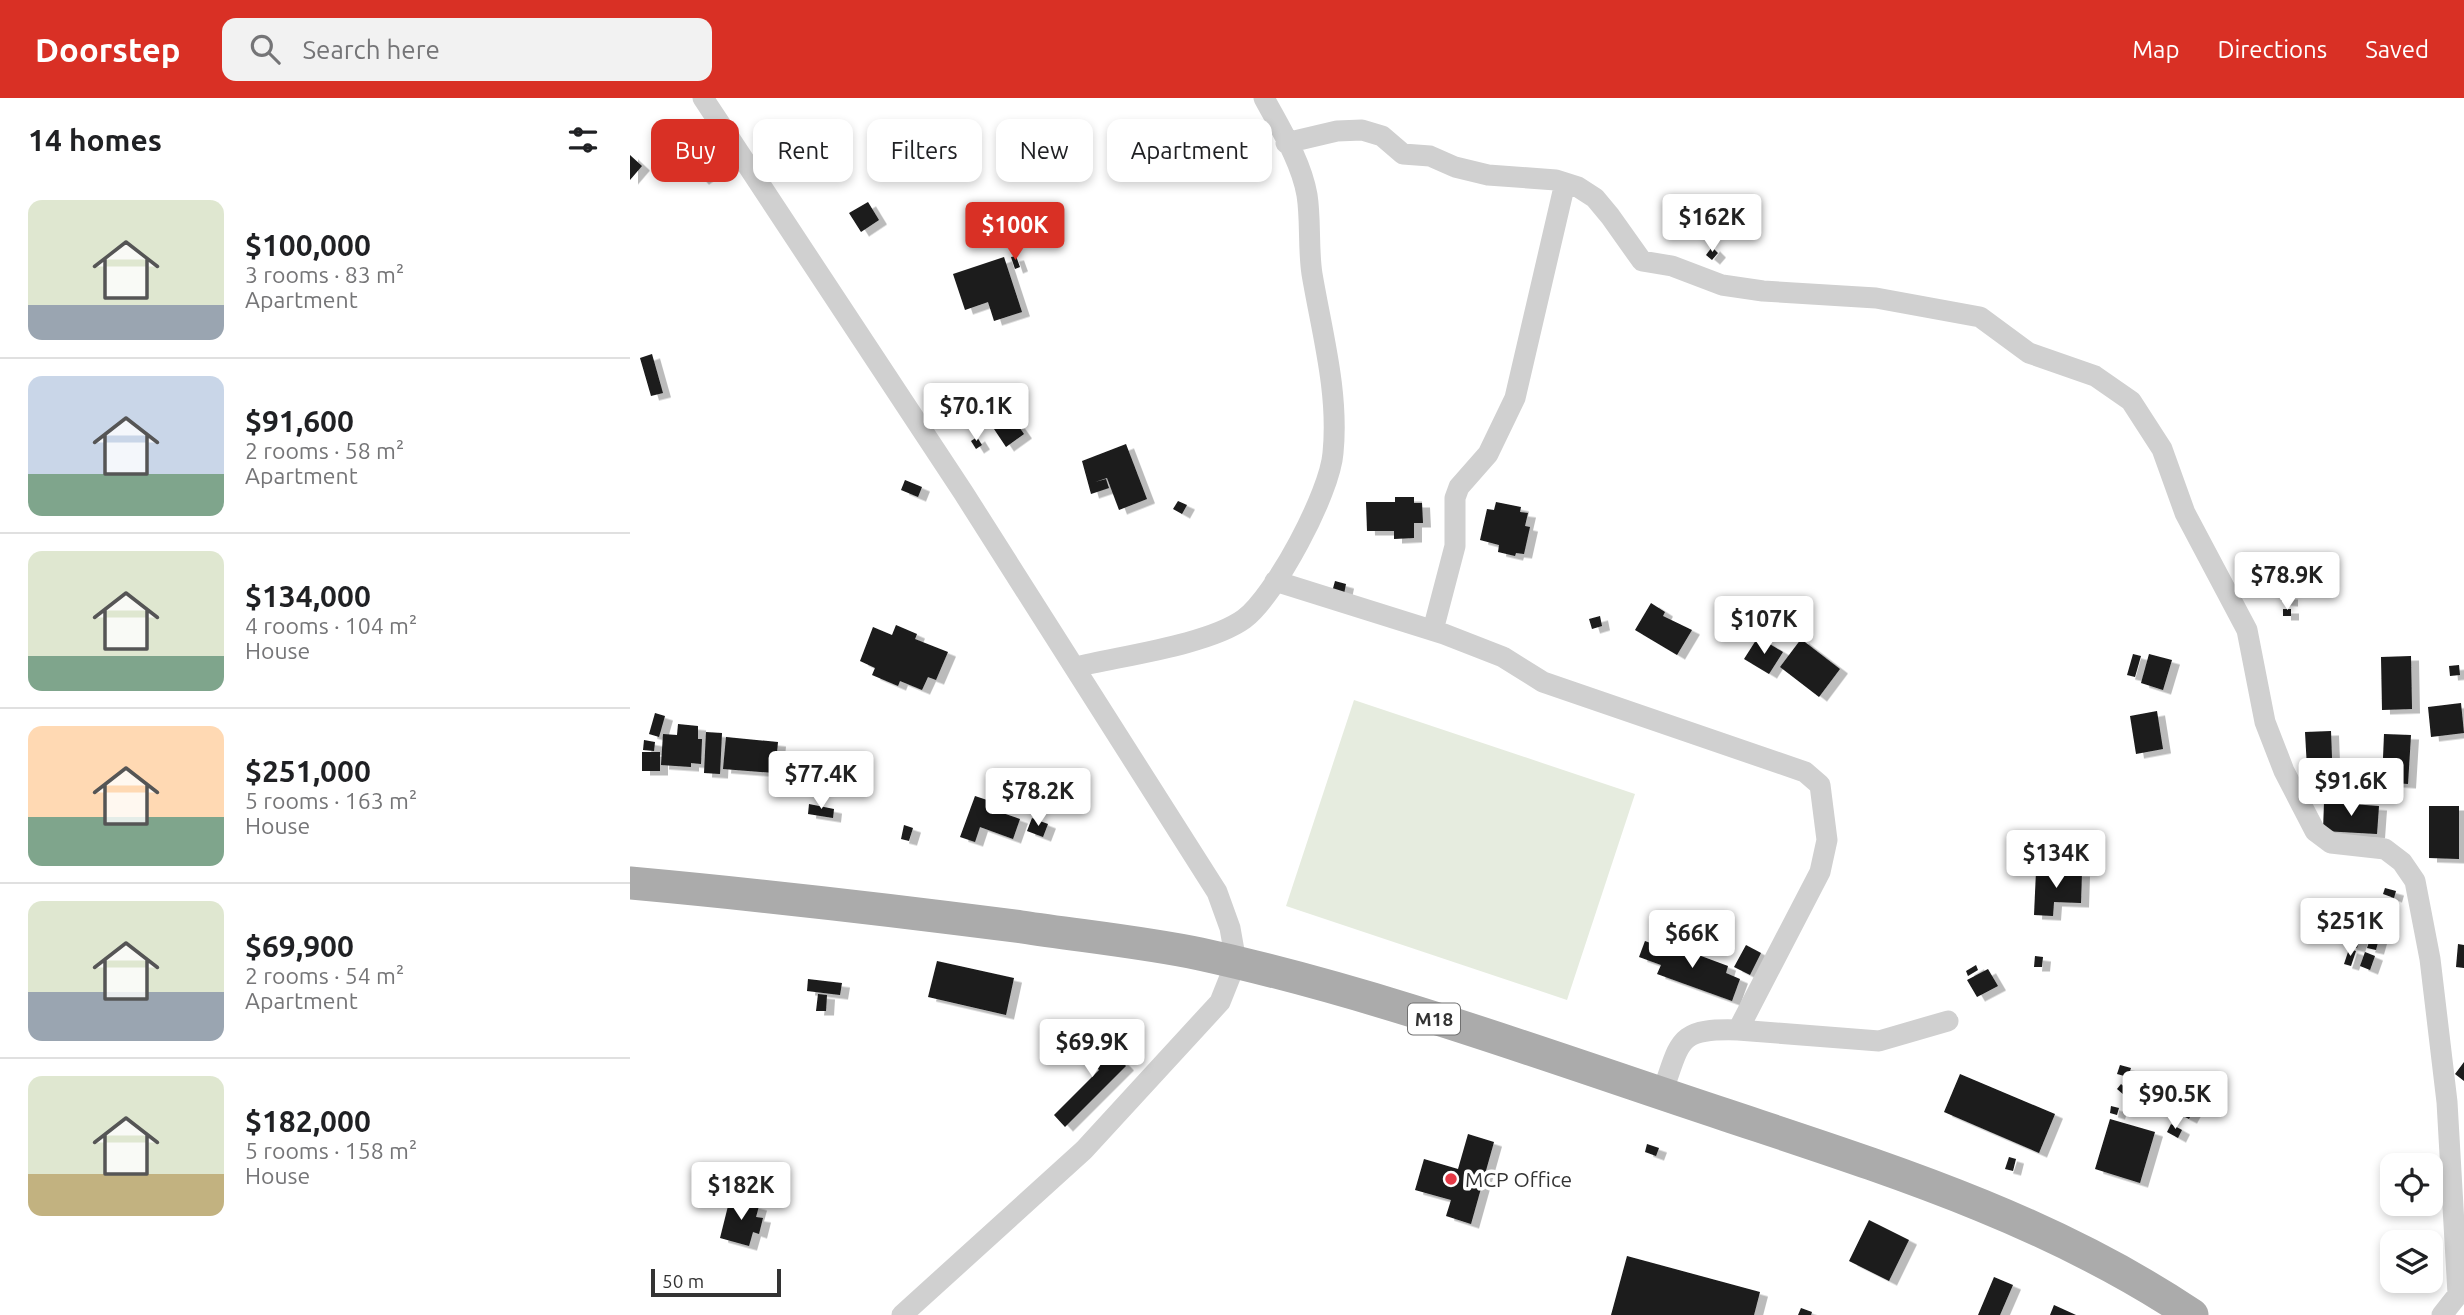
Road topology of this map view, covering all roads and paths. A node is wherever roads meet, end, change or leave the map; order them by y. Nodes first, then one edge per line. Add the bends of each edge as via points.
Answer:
1 (702, 98) edge
2 (1264, 98) edge
3 (1286, 143) junction
4 (1565, 183) junction
5 (1275, 581) junction
6 (1433, 630) junction
7 (1076, 667) junction
8 (630, 883) edge
9 (1236, 962) junction
10 (1948, 1021) dead end
11 (1738, 1030) junction
12 (1662, 1093) junction
13 (2461, 1291) edge
14 (2188, 1314) edge
15 (902, 1315) edge
16 (2442, 1315) edge

1 - 7 street
2 - 3 street
3 - 4 street via 1362,130 1382,136 1407,155 1430,156 1488,175
3 - 5 street via 1307,196 1312,272 1331,384 1334,454 1320,499
4 - 6 street via 1515,398 1488,454 1455,498 1455,546
4 - 13 street via 1595,198 1642,261 1672,266 1722,285 1876,298 1980,317 2029,353 2095,376 2131,401 2162,449 2185,513 2247,630 2265,722 2315,831 2331,843 2385,849 2402,862 2415,881 2430,959 2447,1102
5 - 6 street
5 - 7 street via 1251,614 1232,627
6 - 11 street via 1503,657 1543,682 1805,772 1820,785 1827,839 1820,872
7 - 9 street via 1217,891
8 - 9 main road, M18 via 845,903
9 - 12 main road, M18 via 1385,1004
9 - 15 street via 1220,1002 1084,1150
10 - 11 street via 1879,1041
11 - 12 street via 1704,1029 1691,1035 1680,1046
12 - 14 main road, M18 via 1900,1172 1998,1210 2096,1258
13 - 16 street

